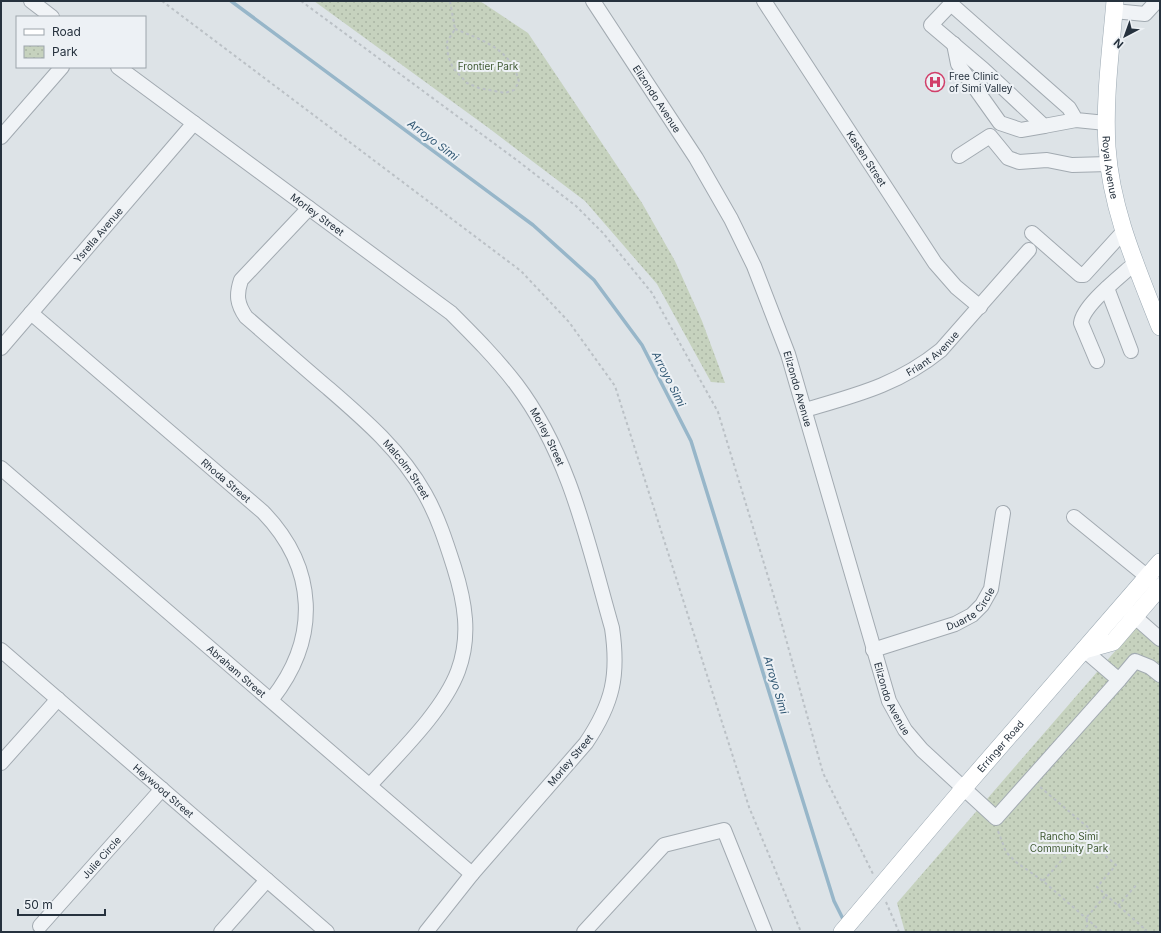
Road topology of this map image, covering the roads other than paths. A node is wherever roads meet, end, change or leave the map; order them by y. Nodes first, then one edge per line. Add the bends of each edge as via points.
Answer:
1 (31, 1) edge
2 (593, 1) edge
3 (764, 1) edge
4 (1157, 1) edge
5 (1114, 6) edge
6 (51, 16) edge
7 (954, 44) junction
8 (61, 68) edge
9 (119, 68) edge
10 (1076, 120) junction
11 (194, 123) junction
12 (1106, 123) junction
13 (1044, 126) junction
14 (1, 137) edge
15 (959, 156) dead end
16 (1109, 164) junction
17 (309, 208) junction
18 (1123, 232) junction
19 (1032, 233) dead end
20 (1029, 250) dead end
21 (1135, 263) junction
22 (1107, 288) junction
23 (980, 307) junction
24 (31, 313) junction
25 (1160, 327) edge
26 (1, 348) edge
27 (1131, 351) dead end
28 (1097, 361) dead end
29 (805, 410) junction
30 (1, 468) edge
31 (1003, 513) dead end
32 (1074, 517) dead end
33 (1160, 562) edge
34 (1157, 584) edge
35 (1129, 611) junction
36 (1160, 639) edge
37 (1, 650) edge
38 (873, 650) junction
39 (1084, 650) junction
40 (1160, 675) edge
41 (1119, 680) junction
42 (58, 699) junction
43 (272, 699) junction
44 (1, 763) edge
45 (370, 785) junction
46 (162, 789) junction
47 (963, 789) junction
48 (472, 874) junction
49 (267, 880) junction
50 (40, 926) dead end
51 (221, 932) edge
52 (327, 932) edge
53 (426, 932) edge
54 (584, 932) edge
55 (765, 932) edge
56 (842, 932) edge

1 - 6 street
2 - 29 street, Elizondo Avenue via 696,158 731,219 772,311
3 - 23 street, Kasten Street via 935,263 956,287
4 - 5 street via 1145,14
5 - 12 main road, Royal Avenue
7 - 10 street via 931,25 951,4 1069,108
7 - 13 street
7 - 13 street via 958,64 1000,123 1020,130
8 - 14 street
9 - 11 street, Morley Street
10 - 12 street
10 - 13 street
11 - 17 street, Morley Street
11 - 24 street, Ysrella Avenue
12 - 16 main road, Royal Avenue
15 - 16 street via 990,136 1008,158 1019,162 1047,160 1072,165
16 - 18 main road, Royal Avenue
17 - 45 street, Malcolm Street via 241,280 237,292 239,307 246,317 373,428 406,465 425,494 440,525 461,589 465,610 464,650 449,690 435,710
17 - 48 street, Morley Street via 450,313 486,348 517,385 544,427 567,477 612,628 616,652 615,676 609,702 599,724 586,743
18 - 19 street via 1084,274 1080,275
18 - 21 main road, Royal Avenue
20 - 23 street, Friant Avenue
21 - 22 street
21 - 25 main road, Royal Avenue
22 - 27 street
22 - 28 street via 1081,317 1081,323
23 - 29 street, Friant Avenue via 940,350 907,375 871,391
24 - 26 street, Ysrella Avenue
24 - 43 street, Rhoda Street via 263,512 287,541 297,561 303,582 306,624 294,666
29 - 38 street, Elizondo Avenue
30 - 43 street, Abraham Street
31 - 38 street, Duarte Circle via 991,589 982,605 972,615 955,624
32 - 34 street
33 - 34 main road
34 - 35 main road
35 - 36 street
35 - 39 main road via 1113,642
37 - 42 street, Heywood Street
38 - 47 street, Elizondo Avenue via 889,701 905,730
39 - 41 street
39 - 47 main road, Erringer Road
40 - 41 street via 1136,661
41 - 47 street, Elizondo Avenue via 996,818
42 - 44 street
42 - 46 street, Heywood Street
43 - 45 street, Abraham Street
45 - 48 street, Abraham Street
46 - 49 street, Heywood Street
46 - 50 street, Julie Circle
47 - 56 main road, Erringer Road
48 - 53 street, Morley Street
49 - 51 street
49 - 52 street, Heywood Street
54 - 55 street via 664,845 724,830

